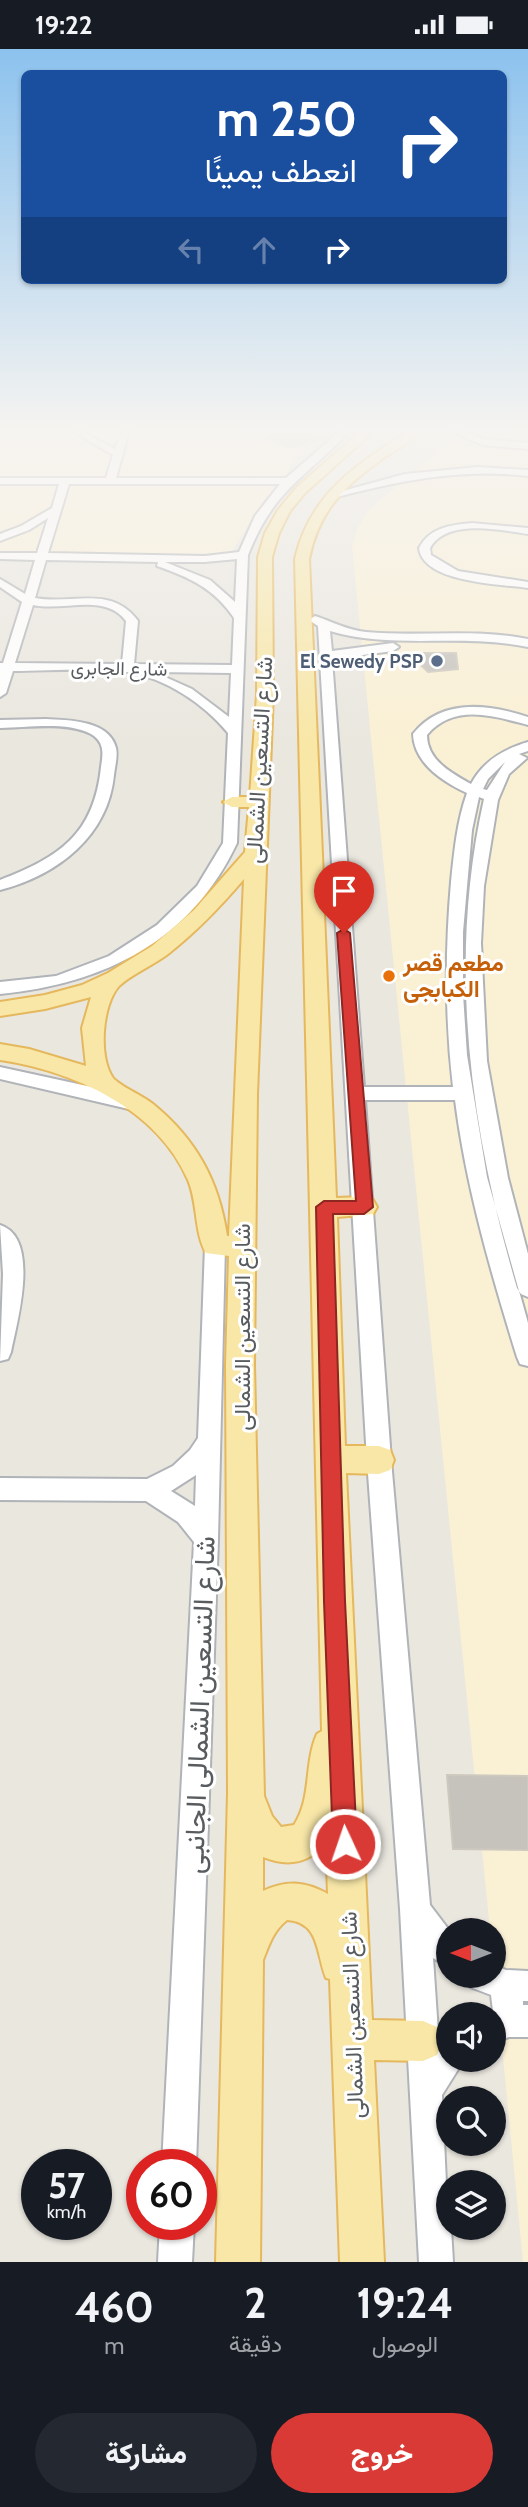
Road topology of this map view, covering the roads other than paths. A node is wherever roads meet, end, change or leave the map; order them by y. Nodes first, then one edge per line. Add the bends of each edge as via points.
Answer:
1 (49, 535) edge
2 (249, 535) edge
3 (271, 535) edge
4 (307, 535) edge
5 (435, 535) edge
6 (243, 555) junction
7 (0, 556) edge
8 (43, 557) junction
9 (139, 558) junction
10 (163, 559) junction
11 (241, 574) junction
12 (0, 582) edge
13 (528, 585) edge
14 (29, 601) junction
15 (239, 616) junction
16 (371, 641) junction
17 (528, 643) edge
18 (528, 656) edge
19 (297, 663) junction
20 (4, 667) edge
21 (128, 668) junction
22 (238, 669) junction
23 (0, 693) edge
24 (528, 721) edge
25 (0, 724) edge
26 (235, 732) junction
27 (528, 746) edge
28 (528, 755) edge
29 (484, 794) junction
30 (245, 802) junction
31 (242, 848) junction
32 (0, 885) edge
33 (312, 906) junction
34 (342, 907) junction
35 (113, 979) junction
36 (0, 988) edge
37 (0, 1009) edge
38 (0, 1052) edge
39 (0, 1073) edge
40 (103, 1081) junction
41 (461, 1093) junction
42 (354, 1094) junction
43 (133, 1103) junction
44 (505, 1202) junction
45 (484, 1203) junction
46 (324, 1207) junction
47 (364, 1207) junction
48 (0, 1233) edge
49 (215, 1246) junction
50 (242, 1247) junction
51 (528, 1288) edge
52 (0, 1352) edge
53 (528, 1357) edge
54 (209, 1439) junction
55 (331, 1459) junction
56 (379, 1460) junction
57 (0, 1489) edge
58 (149, 1490) junction
59 (206, 1539) junction
60 (337, 1678) junction
61 (246, 1793) junction
62 (415, 1909) junction
63 (436, 1939) edge
64 (243, 1959) junction
65 (506, 1988) edge
66 (510, 2023) edge
67 (354, 2038) junction
68 (435, 2050) edge
69 (181, 2149) edge
70 (176, 2240) edge
71 (175, 2262) edge
72 (237, 2262) edge
73 (362, 2262) edge
74 (436, 2262) edge

1 - 8 street
2 - 6 street
3 - 11 main road, شارع التسعين الشمالى via 265,557
4 - 19 main road, شارع التسعين الشمالى
5 - 13 street via 424,549 434,564
6 - 10 street
6 - 11 street
7 - 8 street
8 - 9 street
8 - 14 street
9 - 10 street
9 - 15 street via 205,581 221,592
10 - 11 street
11 - 15 street
11 - 19 main road, شارع التسعين الشمالى
12 - 14 street
14 - 20 street
14 - 21 street via 99,602 123,610 132,621
15 - 22 street
16 - 17 street via 469,635
16 - 18 street
16 - 19 street
16 - 19 street
19 - 30 main road, شارع التسعين الشمالى
19 - 33 main road, شارع التسعين الشمالى
19 - 34 street
20 - 21 street, شارع الجابرى
20 - 23 street
21 - 22 street, شارع الجابرى
21 - 26 street via 193,694
22 - 26 street
24 - 29 street via 497,712 468,711 442,716 422,729 419,743 425,756 454,780
25 - 32 street via 83,727 104,736 110,751 101,809 91,825 63,853
26 - 30 street
27 - 29 street via 490,764 481,774
28 - 29 street via 510,763
29 - 41 street via 465,829 455,906 453,981
29 - 44 street via 474,908 474,982 487,1119
30 - 31 main road, شارع التسعين الشمالى
31 - 35 main road via 193,921
31 - 36 street via 173,922 110,963 64,979
31 - 50 main road, شارع التسعين الشمالى
33 - 34 main road
33 - 46 main road, شارع التسعين الشمالى
34 - 42 street
35 - 37 main road via 58,999
35 - 40 main road via 102,994 91,1028 95,1063
38 - 40 main road via 52,1061
39 - 43 street
40 - 43 main road
41 - 42 street
41 - 45 street
42 - 47 street
43 - 49 main road via 170,1134 199,1176
44 - 45 street
44 - 51 street
45 - 53 street
46 - 47 main road
46 - 55 main road, شارع التسعين الشمالى
47 - 56 street
48 - 52 street via 13,1260
49 - 50 main road
49 - 54 street, شارع التسعين الشمالى الجانبى
50 - 61 main road, شارع التسعين الشمالى
54 - 58 street via 181,1474
54 - 59 street, شارع التسعين الشمالى الجانبى
55 - 56 main road
55 - 60 main road, شارع التسعين الشمالى
56 - 62 street
57 - 58 street
58 - 59 street via 187,1514
59 - 69 street, شارع التسعين الشمالى الجانبى
60 - 61 main road via 322,1805 309,1838 297,1845 270,1841 257,1830
60 - 67 main road, شارع التسعين الشمالى
61 - 64 main road, شارع التسعين الشمالى
62 - 63 street
62 - 68 street
64 - 67 main road via 262,1917 280,1901 303,1900 323,1913 334,1938
64 - 72 main road, شارع التسعين الشمالى
65 - 66 street
67 - 68 main road
67 - 73 main road, شارع التسعين الشمالى
68 - 74 street via 426,2091
70 - 71 street

